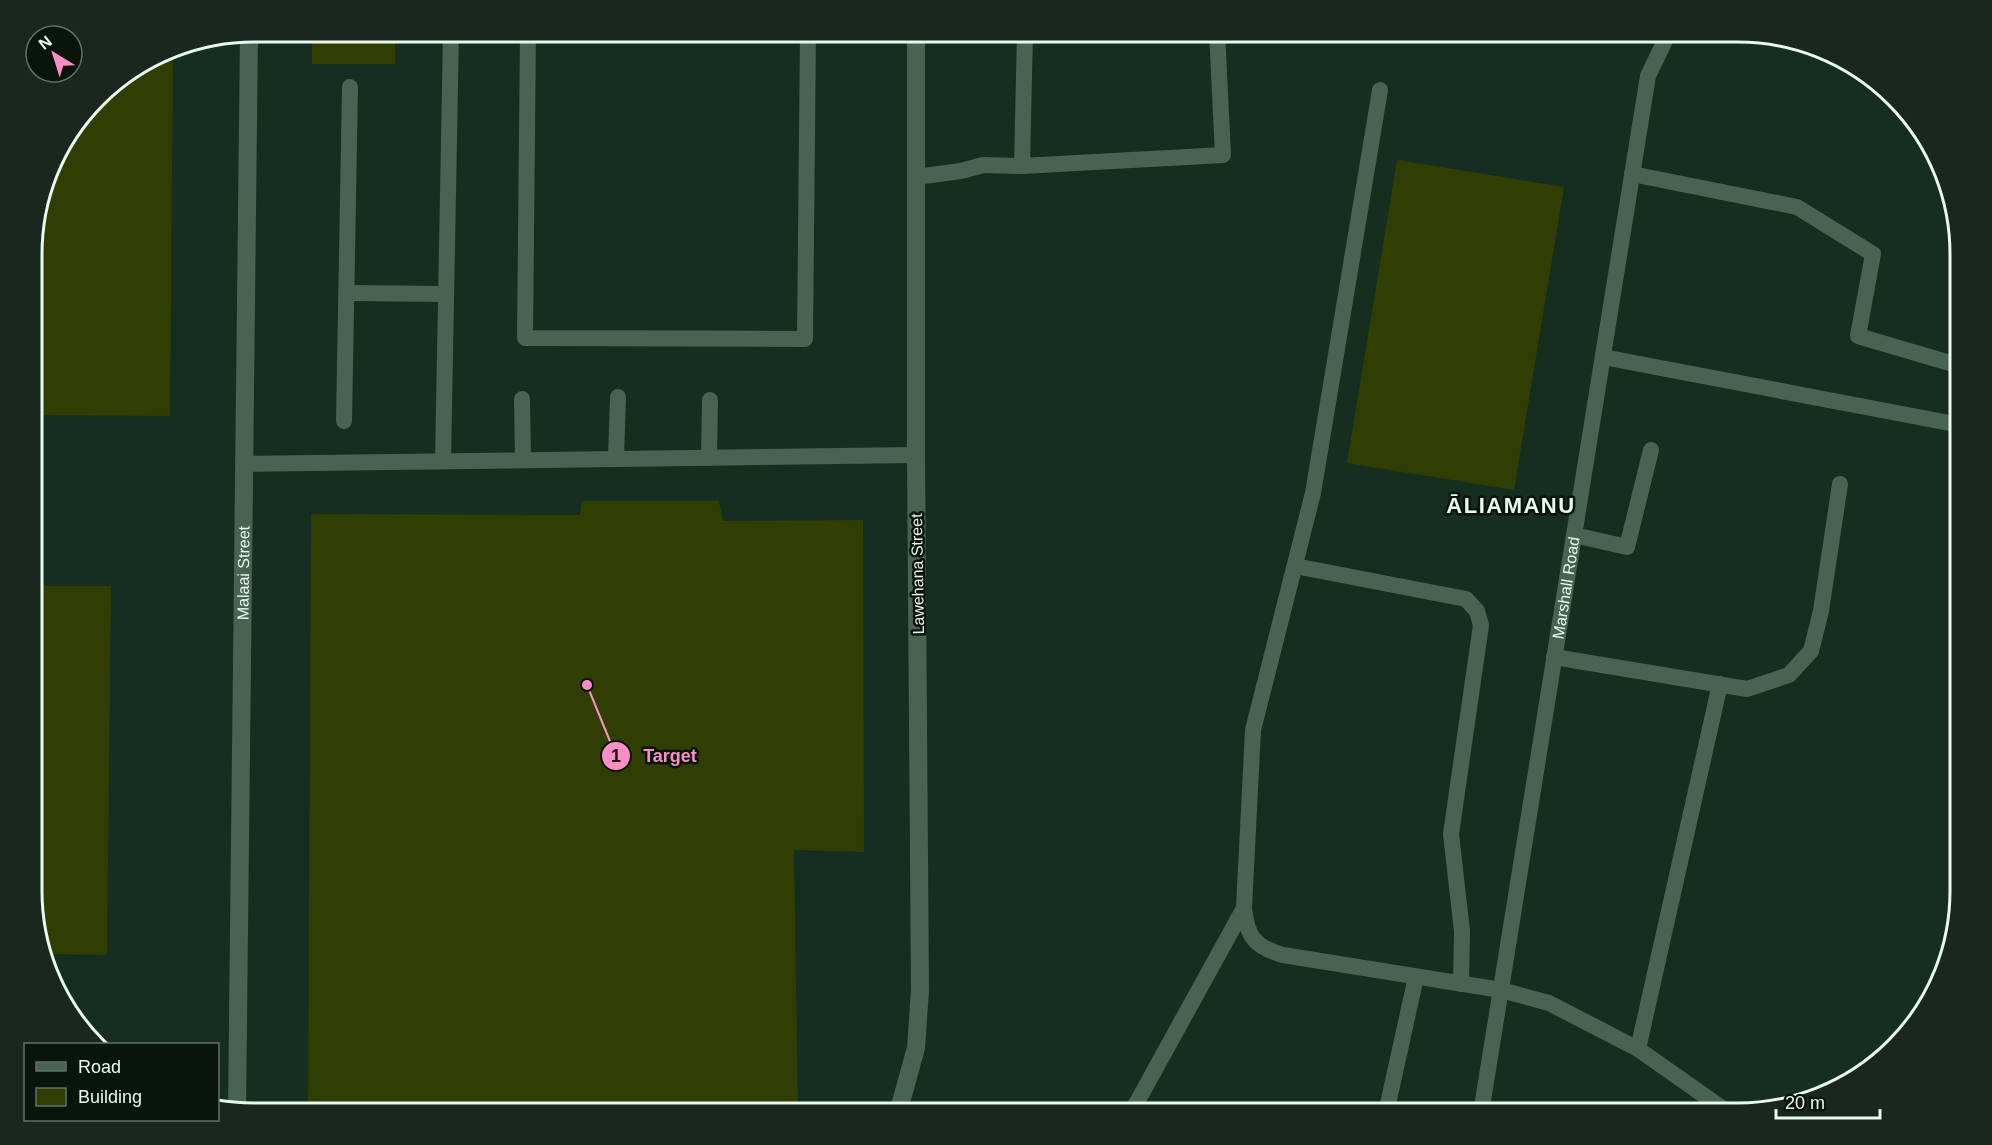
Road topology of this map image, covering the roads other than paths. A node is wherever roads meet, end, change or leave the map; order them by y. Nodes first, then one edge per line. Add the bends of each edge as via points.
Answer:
1 (249, 42) edge
2 (451, 42) edge
3 (528, 42) edge
4 (808, 42) edge
5 (916, 42) edge
6 (1025, 42) edge
7 (1217, 42) edge
8 (1664, 42) edge
9 (350, 87) dead end
10 (1380, 90) dead end
11 (1022, 166) junction
12 (1632, 174) junction
13 (916, 177) junction
14 (348, 293) junction
15 (446, 294) junction
16 (1603, 357) junction
17 (1950, 363) edge
18 (618, 397) dead end
19 (522, 399) dead end
20 (710, 400) dead end
21 (344, 421) dead end
22 (1950, 423) edge
23 (1650, 450) dead end
24 (915, 455) junction
25 (709, 458) junction
26 (616, 459) junction
27 (523, 460) junction
28 (443, 461) junction
29 (244, 464) junction
30 (1840, 483) dead end
31 (1574, 535) junction
32 (1295, 566) junction
33 (1554, 657) junction
34 (1720, 684) junction
35 (1244, 909) junction
36 (1416, 977) junction
37 (1461, 984) junction
38 (1501, 990) junction
39 (1638, 1049) junction
40 (237, 1103) edge
41 (901, 1103) edge
42 (1137, 1103) edge
43 (1388, 1103) edge
44 (1483, 1103) edge
45 (1716, 1103) edge

1 - 29 street, Malaai Street
2 - 15 lane
3 - 4 lane via 525,338 805,339
5 - 13 street, Lawehana Street
6 - 11 lane
7 - 11 lane via 1223,154
8 - 12 lane, Marshall Road via 1648,76
9 - 14 lane
10 - 32 lane via 1313,493
11 - 13 lane via 983,165
12 - 16 lane, Marshall Road
12 - 17 lane via 1797,207 1873,254 1858,336
13 - 24 street, Lawehana Street
14 - 15 lane
14 - 21 lane
15 - 28 lane
16 - 22 lane
16 - 31 lane, Marshall Road
18 - 26 lane
19 - 27 lane
20 - 25 lane
23 - 31 lane via 1627,547
24 - 25 lane
24 - 41 street, Lawehana Street via 920,990 916,1048
25 - 26 lane
26 - 27 lane
27 - 28 lane
28 - 29 lane
29 - 40 street, Malaai Street
30 - 34 lane via 1811,651 1789,675 1747,689
31 - 33 lane, Marshall Road
32 - 35 lane via 1253,730
32 - 37 lane via 1466,599 1477,611 1481,625 1451,834 1462,932
33 - 34 lane
33 - 38 lane, Marshall Road
34 - 39 lane
35 - 36 lane via 1252,938 1265,950
35 - 42 lane
36 - 37 lane
36 - 43 lane
37 - 38 lane
38 - 39 lane via 1549,1003
38 - 44 lane, Marshall Road
39 - 45 lane

